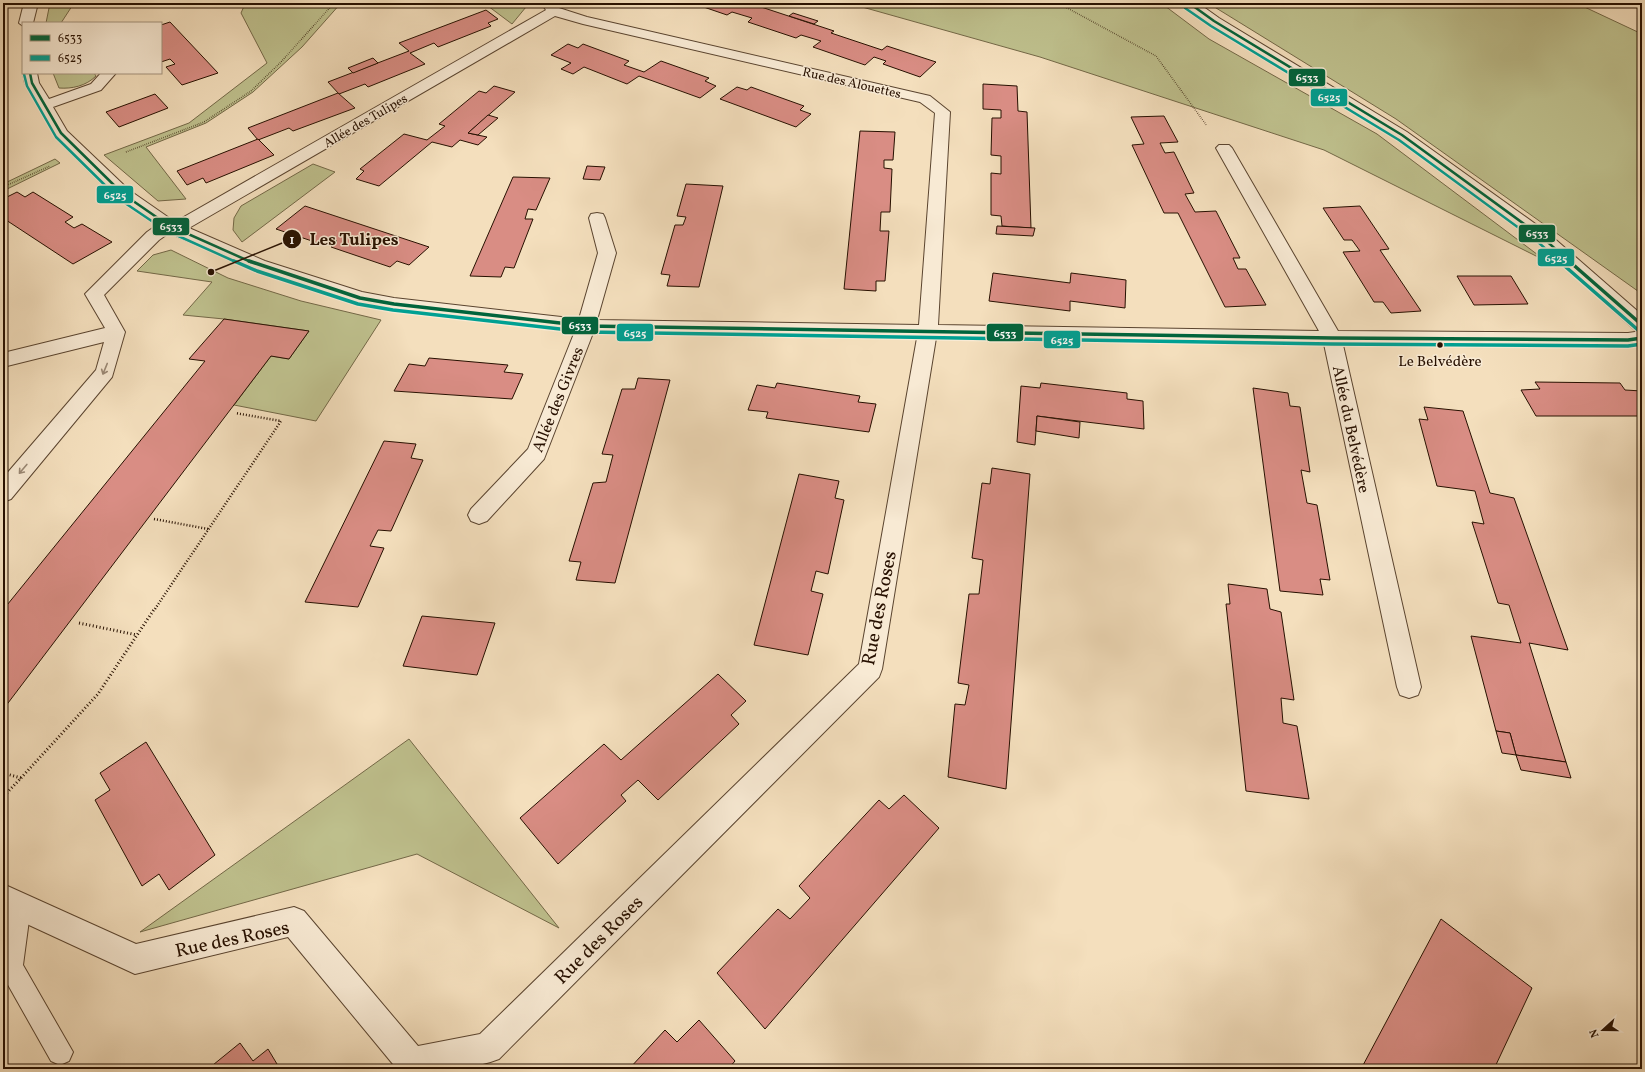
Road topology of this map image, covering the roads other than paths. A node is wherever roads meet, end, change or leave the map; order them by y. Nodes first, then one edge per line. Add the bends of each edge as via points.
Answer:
1 (31, 3) edge
2 (1189, 3) edge
3 (551, 7) edge
4 (26, 22) edge
5 (30, 74) edge
6 (108, 74) edge
7 (45, 105) junction
8 (1224, 148) road end
9 (597, 218) dead end
10 (172, 227) junction
11 (1642, 325) edge
12 (586, 326) junction
13 (928, 330) junction
14 (116, 332) junction
15 (1332, 338) junction
16 (1642, 338) edge
17 (3, 360) edge
18 (3, 493) edge
19 (479, 516) dead end
20 (1409, 687) dead end
21 (11, 901) edge
22 (60, 1052) dead end

1 - 4 street
2 - 11 street via 1214,21 1402,135 1542,237
3 - 10 street, Allée des Tulipes
3 - 13 street, Rue des Alouettes via 583,20 925,99 943,112
5 - 7 street via 32,83
6 - 7 street via 96,87
7 - 10 street via 61,133 123,194
8 - 15 street, Allée du Belvédère
9 - 12 street, Allée des Givres via 607,253
10 - 12 street via 238,258 360,298
10 - 14 street, Allée des Tulipes via 153,236 94,294
12 - 13 street
12 - 19 street, Allée des Givres via 537,453
13 - 15 street
13 - 21 street, Rue des Roses via 870,669 488,1048 412,1063 294,921 135,959
14 - 17 street
14 -> 18 street via 105,372
15 - 16 street
15 - 20 street, Allée du Belvédère
21 - 22 lane via 11,967

